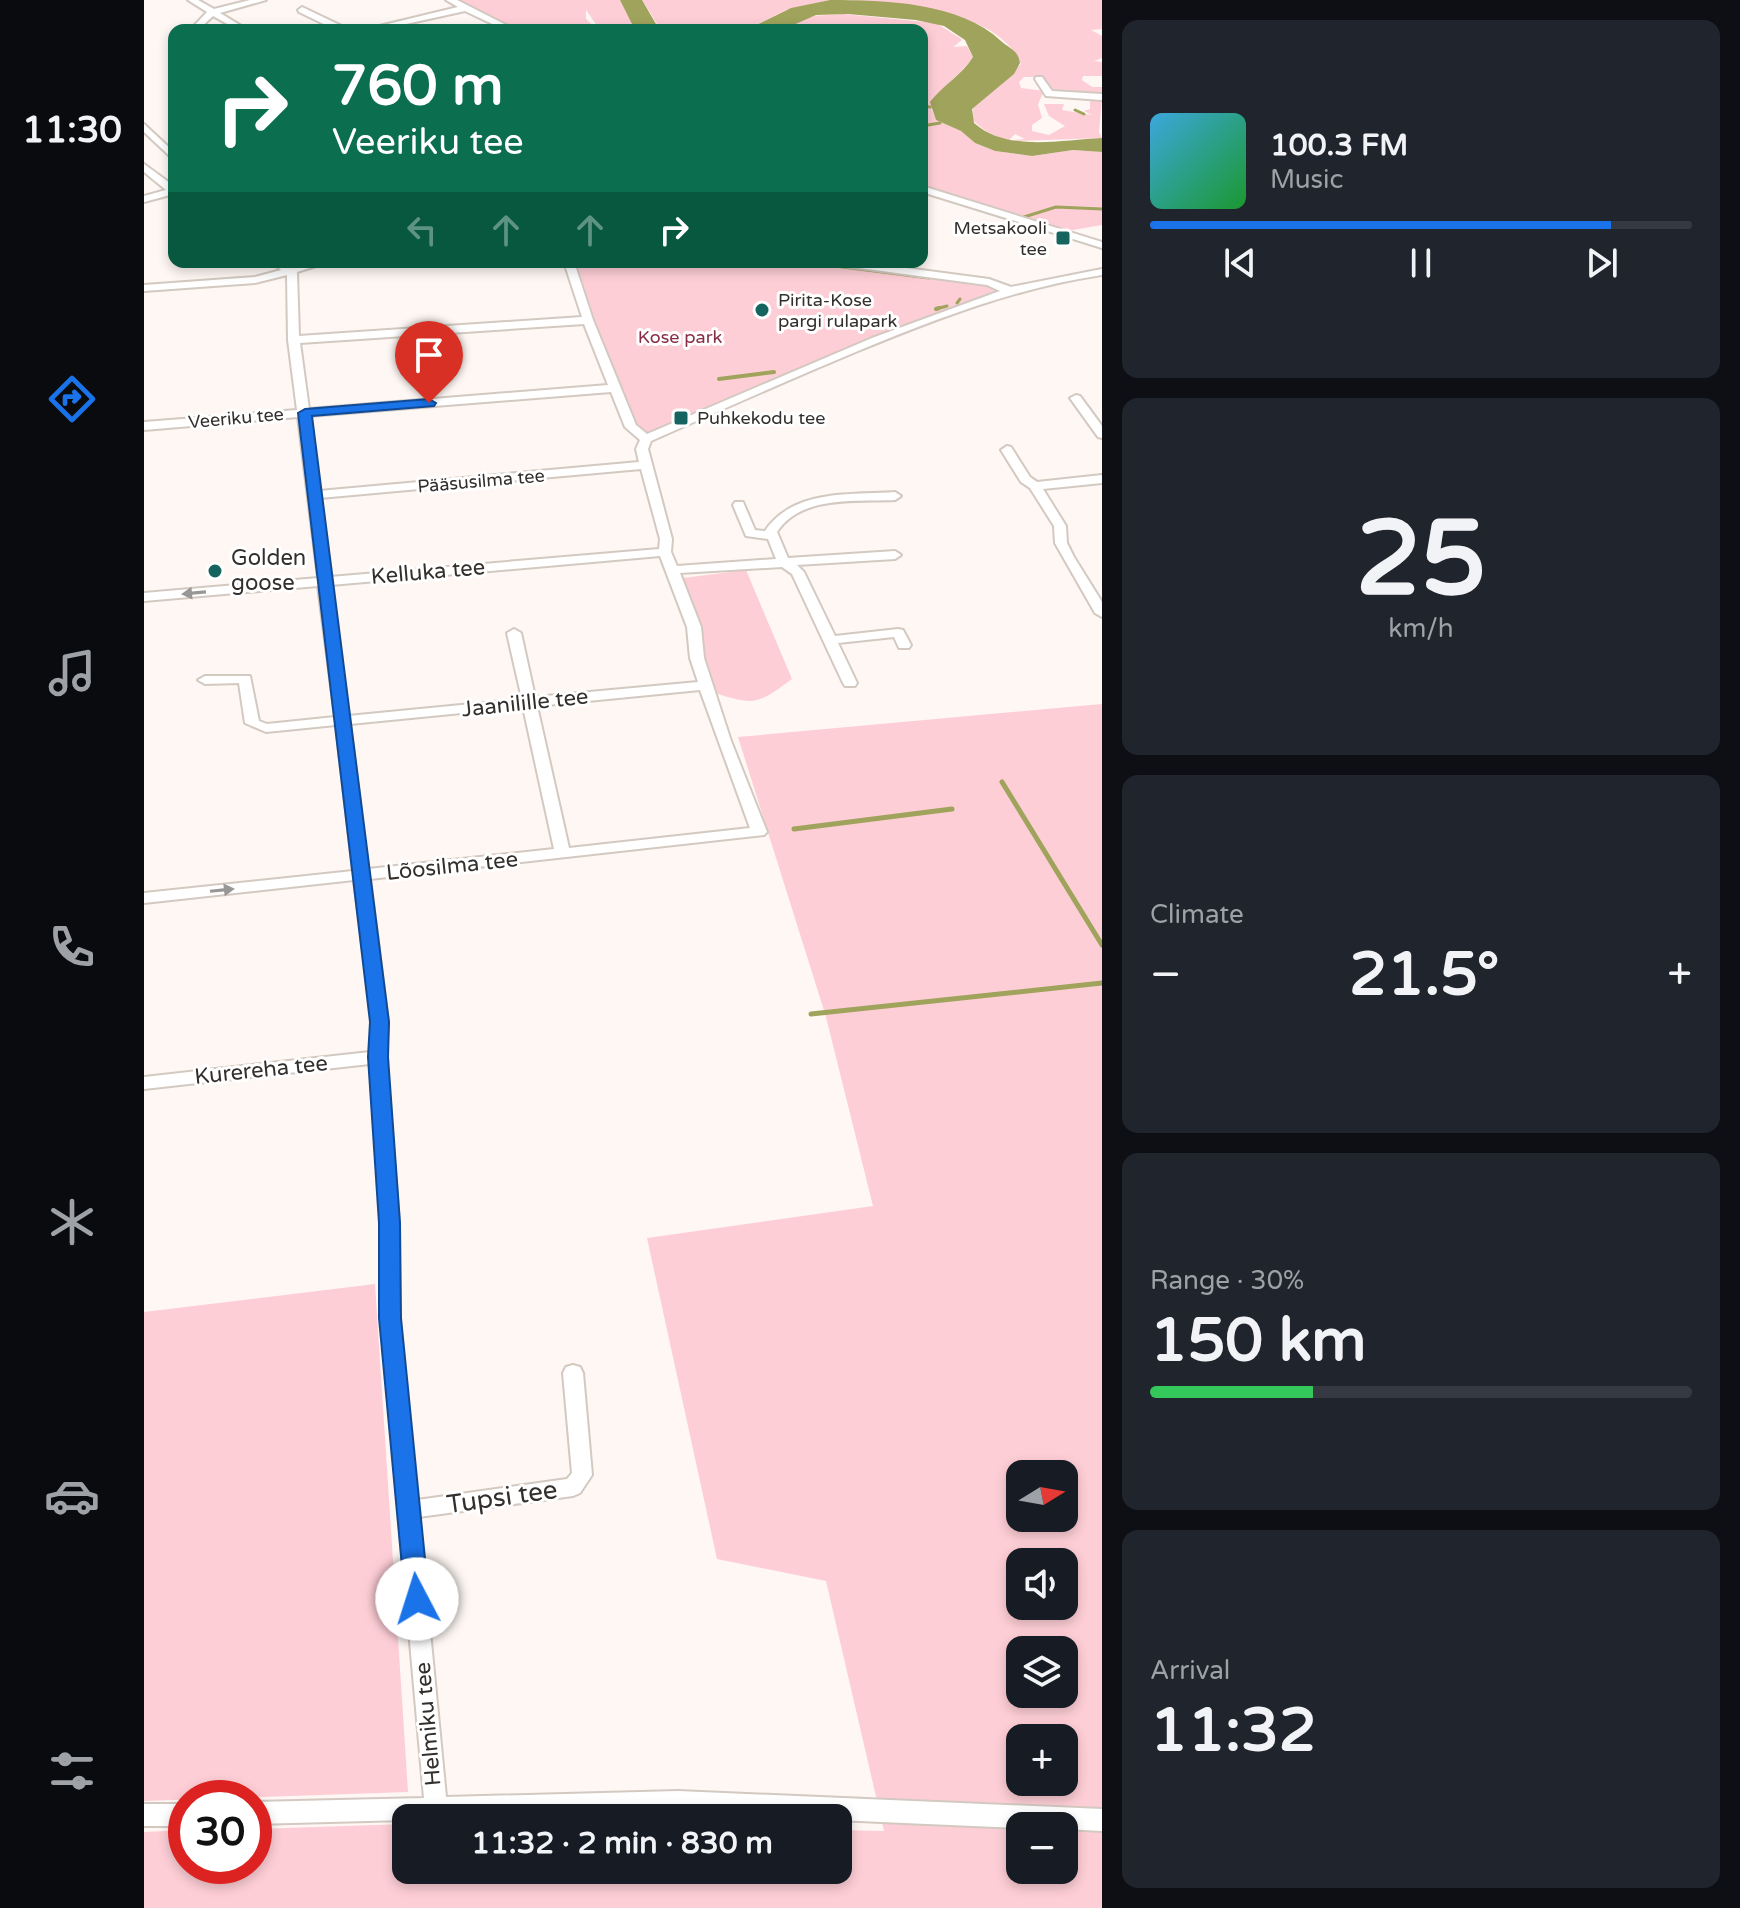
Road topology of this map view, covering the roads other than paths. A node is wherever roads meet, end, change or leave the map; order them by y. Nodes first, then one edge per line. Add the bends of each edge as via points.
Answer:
1 (192, 0) edge
2 (262, 0) edge
3 (450, 0) edge
4 (466, 8) junction
5 (302, 10) dead end
6 (211, 12) junction
7 (197, 24) edge
8 (233, 24) edge
9 (331, 24) edge
10 (394, 24) edge
11 (500, 24) edge
12 (1039, 79) dead end
13 (1102, 97) edge
14 (144, 127) edge
15 (168, 151) edge
16 (168, 164) edge
17 (144, 166) edge
18 (168, 186) edge
19 (928, 191) edge
20 (168, 193) edge
21 (144, 199) edge
22 (1102, 245) edge
23 (285, 268) edge
24 (307, 268) edge
25 (571, 268) edge
26 (883, 268) edge
27 (292, 273) junction
28 (1102, 275) edge
29 (144, 288) edge
30 (1008, 290) junction
31 (588, 320) junction
32 (294, 340) junction
33 (616, 388) junction
34 (1076, 398) dead end
35 (305, 413) junction
36 (144, 426) edge
37 (1102, 434) edge
38 (646, 439) junction
39 (1007, 450) dead end
40 (646, 465) junction
41 (1102, 479) edge
42 (1035, 486) junction
43 (316, 495) junction
44 (895, 496) dead end
45 (739, 505) dead end
46 (772, 536) junction
47 (665, 552) junction
48 (895, 555) dead end
49 (783, 561) junction
50 (674, 570) junction
51 (327, 580) junction
52 (144, 597) edge
53 (1102, 613) edge
54 (514, 633) dead end
55 (831, 640) junction
56 (904, 645) dead end
57 (205, 680) dead end
58 (850, 683) dead end
59 (706, 685) junction
60 (529, 703) junction
61 (344, 720) junction
62 (563, 854) junction
63 (361, 876) junction
64 (144, 898) edge
65 (378, 1057) junction
66 (144, 1083) edge
67 (573, 1373) dead end
68 (410, 1510) junction
69 (436, 1804) edge
70 (609, 1804) edge
71 (725, 1804) edge
72 (852, 1809) edge
73 (392, 1810) edge
74 (272, 1813) edge
75 (144, 1815) edge
76 (168, 1815) edge
77 (1102, 1820) edge

1 - 6 street
2 - 6 street
3 - 4 street
4 - 10 street
4 - 11 street
5 - 9 street
6 - 7 street
6 - 8 street
12 - 13 street via 1049,94
14 - 15 street
16 - 17 street
17 - 18 street
19 - 22 street
20 - 21 street
23 - 27 street
24 - 27 street
25 - 31 street
26 - 30 street via 989,282
27 - 29 street
27 - 32 street, Helmiku tee
28 - 30 street
30 - 38 street via 762,386
31 - 32 street
31 - 33 street
32 - 35 street, Helmiku tee
33 - 35 street, Veeriku tee
33 - 38 street via 633,430
34 - 37 street
35 - 36 street, Veeriku tee
35 - 43 street, Helmiku tee
38 - 40 street via 641,446
39 - 42 street
40 - 43 street, Pääsusilma tee
40 - 47 street
41 - 42 street
42 - 53 street
43 - 51 street, Helmiku tee
44 - 46 street via 824,502 789,511 776,519
45 - 46 street via 750,533
46 - 49 street
47 - 50 street
47 - 51 street, Kelluka tee
48 - 49 street
49 - 50 street
49 - 55 street via 798,572
50 - 59 street
51 -> 52 street, Kelluka tee
51 - 61 street, Helmiku tee
54 - 60 street
55 - 56 street via 898,633
55 - 58 street
57 - 61 street, Jaanilille tee via 245,679 252,723 257,726
59 - 60 street, Jaanilille tee
59 - 62 street, Lõosilma tee via 759,832
60 - 61 street, Jaanilille tee
60 - 62 street
61 - 63 street, Helmiku tee
62 - 63 street, Lõosilma tee
64 -> 63 street, Lõosilma tee
63 - 65 street, Helmiku tee via 380,1022
65 - 66 street, Kurereha tee
65 - 68 street, Helmiku tee via 390,1223 390,1318
67 - 68 street, Tupsi tee via 582,1475 573,1487
68 - 69 street, Helmiku tee
70 - 71 street
72 - 77 street
73 - 74 street
75 - 76 street

